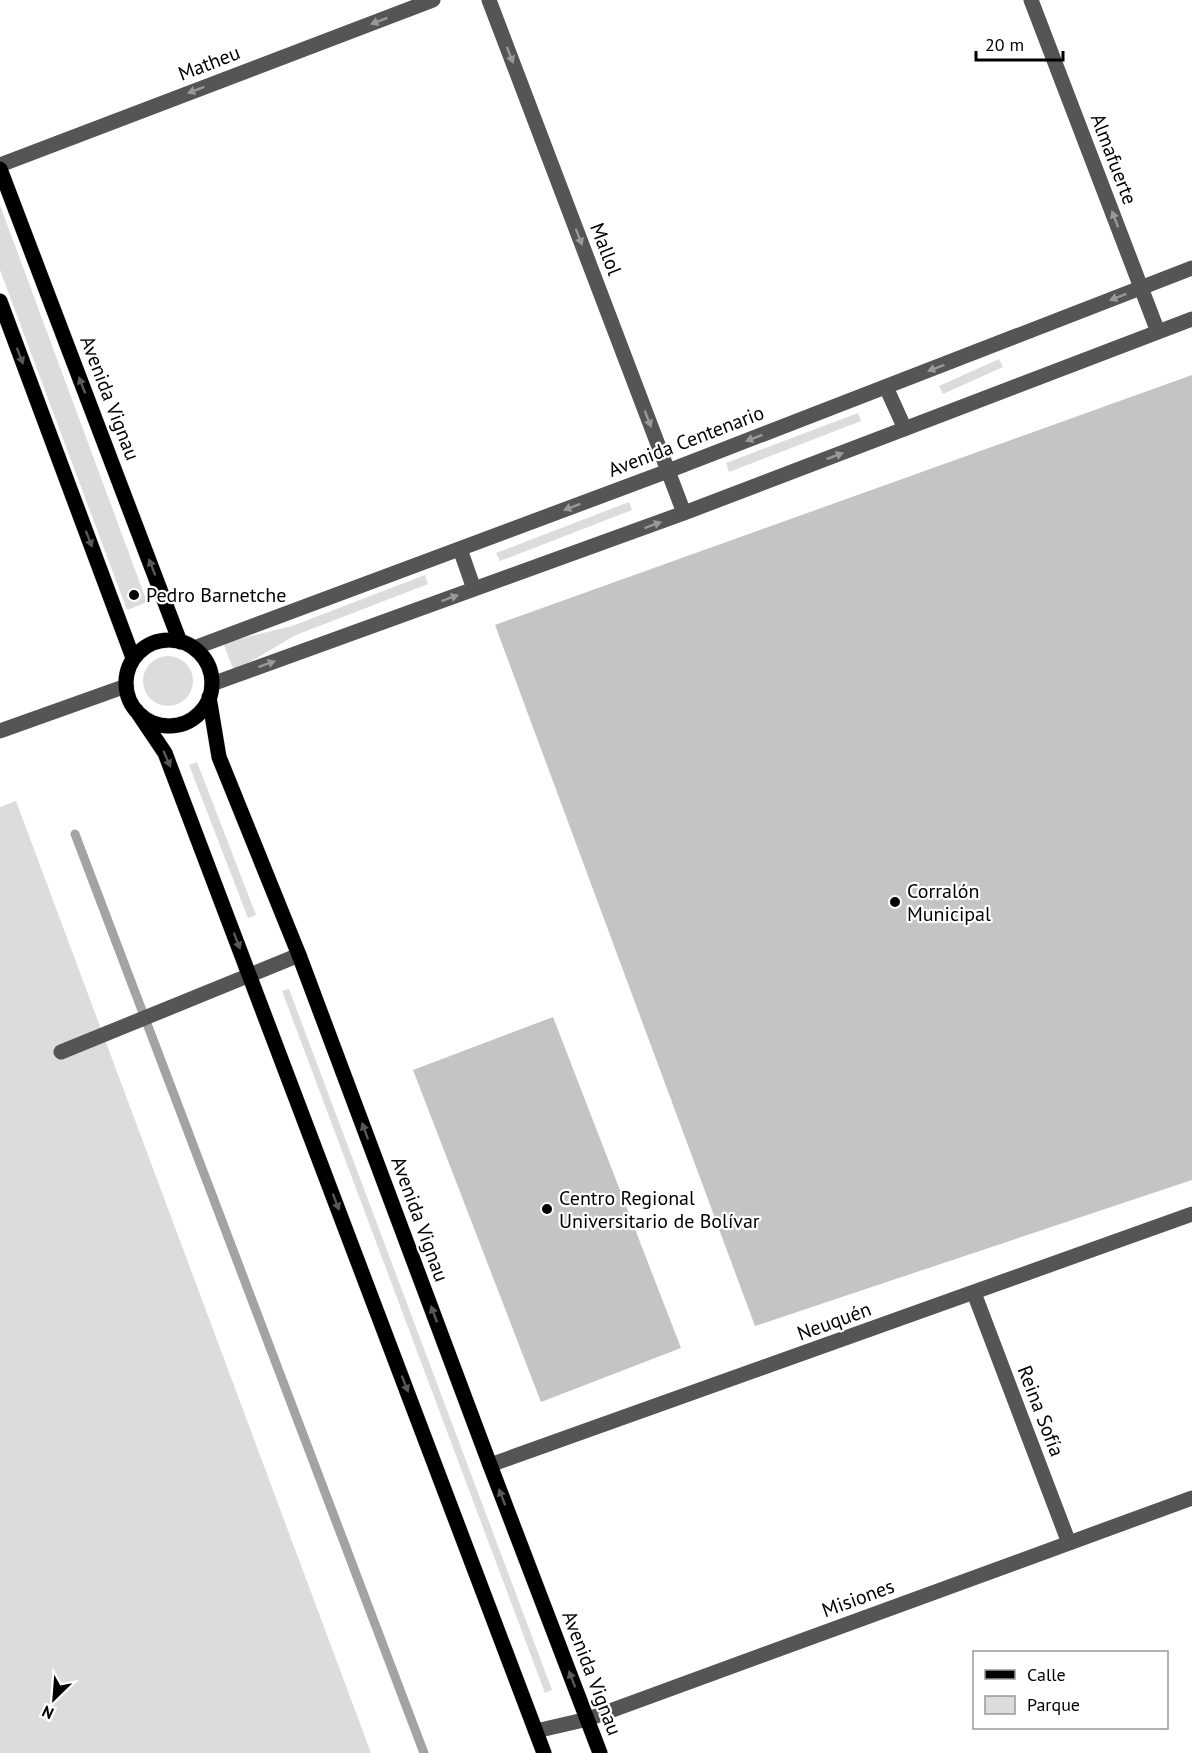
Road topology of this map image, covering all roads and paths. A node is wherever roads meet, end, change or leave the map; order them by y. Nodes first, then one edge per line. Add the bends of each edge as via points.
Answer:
1 (433, 0) edge
2 (489, 0) edge
3 (1031, 0) edge
4 (0, 167) edge
5 (1192, 268) edge
6 (1141, 288) junction
7 (0, 301) edge
8 (1192, 319) edge
9 (1158, 332) junction
10 (886, 387) junction
11 (904, 429) junction
12 (668, 471) junction
13 (684, 513) junction
14 (459, 549) junction
15 (474, 589) junction
16 (187, 645) junction
17 (133, 658) junction
18 (126, 686) junction
19 (210, 691) junction
20 (136, 710) junction
21 (0, 731) edge
22 (299, 955) junction
23 (250, 975) junction
24 (61, 1052) dead end
25 (1192, 1214) edge
26 (974, 1293) junction
27 (490, 1465) junction
28 (1192, 1498) edge
29 (1069, 1543) junction
30 (588, 1719) junction
31 (536, 1731) junction
32 (544, 1753) edge
33 (600, 1753) edge

1 -> 4 street, Matheu
2 -> 12 street, Mallol
6 -> 3 street, Almafuerte
16 -> 4 main road, Avenida Vignau
5 - 6 street, Avenida Centenario
6 - 9 street, Almafuerte
6 -> 10 street, Avenida Centenario
7 -> 17 main road
8 - 9 street
9 - 11 street
10 - 11 street
10 -> 12 street, Avenida Centenario
13 -> 11 street
12 - 13 street, Mallol
12 -> 14 street, Avenida Centenario
15 -> 13 street
14 - 15 street
14 - 16 street, Avenida Centenario
19 -> 15 street
16 - 17 main road via 167,640 154,642
16 - 19 main road via 204,658 210,671
17 - 18 main road
18 - 20 main road
18 - 21 street
19 - 20 main road via 194,718 176,725 157,724
19 - 22 main road, Avenida Vignau via 219,757
20 -> 23 main road via 165,753
22 - 23 street
27 -> 22 main road, Avenida Vignau
23 - 24 street
23 -> 31 main road
25 - 26 street, Neuquén
26 - 27 street, Neuquén
26 - 29 street, Reina Sofía
30 -> 27 main road, Avenida Vignau
28 - 29 street, Misiones
29 - 30 street, Misiones
30 - 31 street, Misiones
30 - 33 main road, Avenida Vignau
31 - 32 main road

